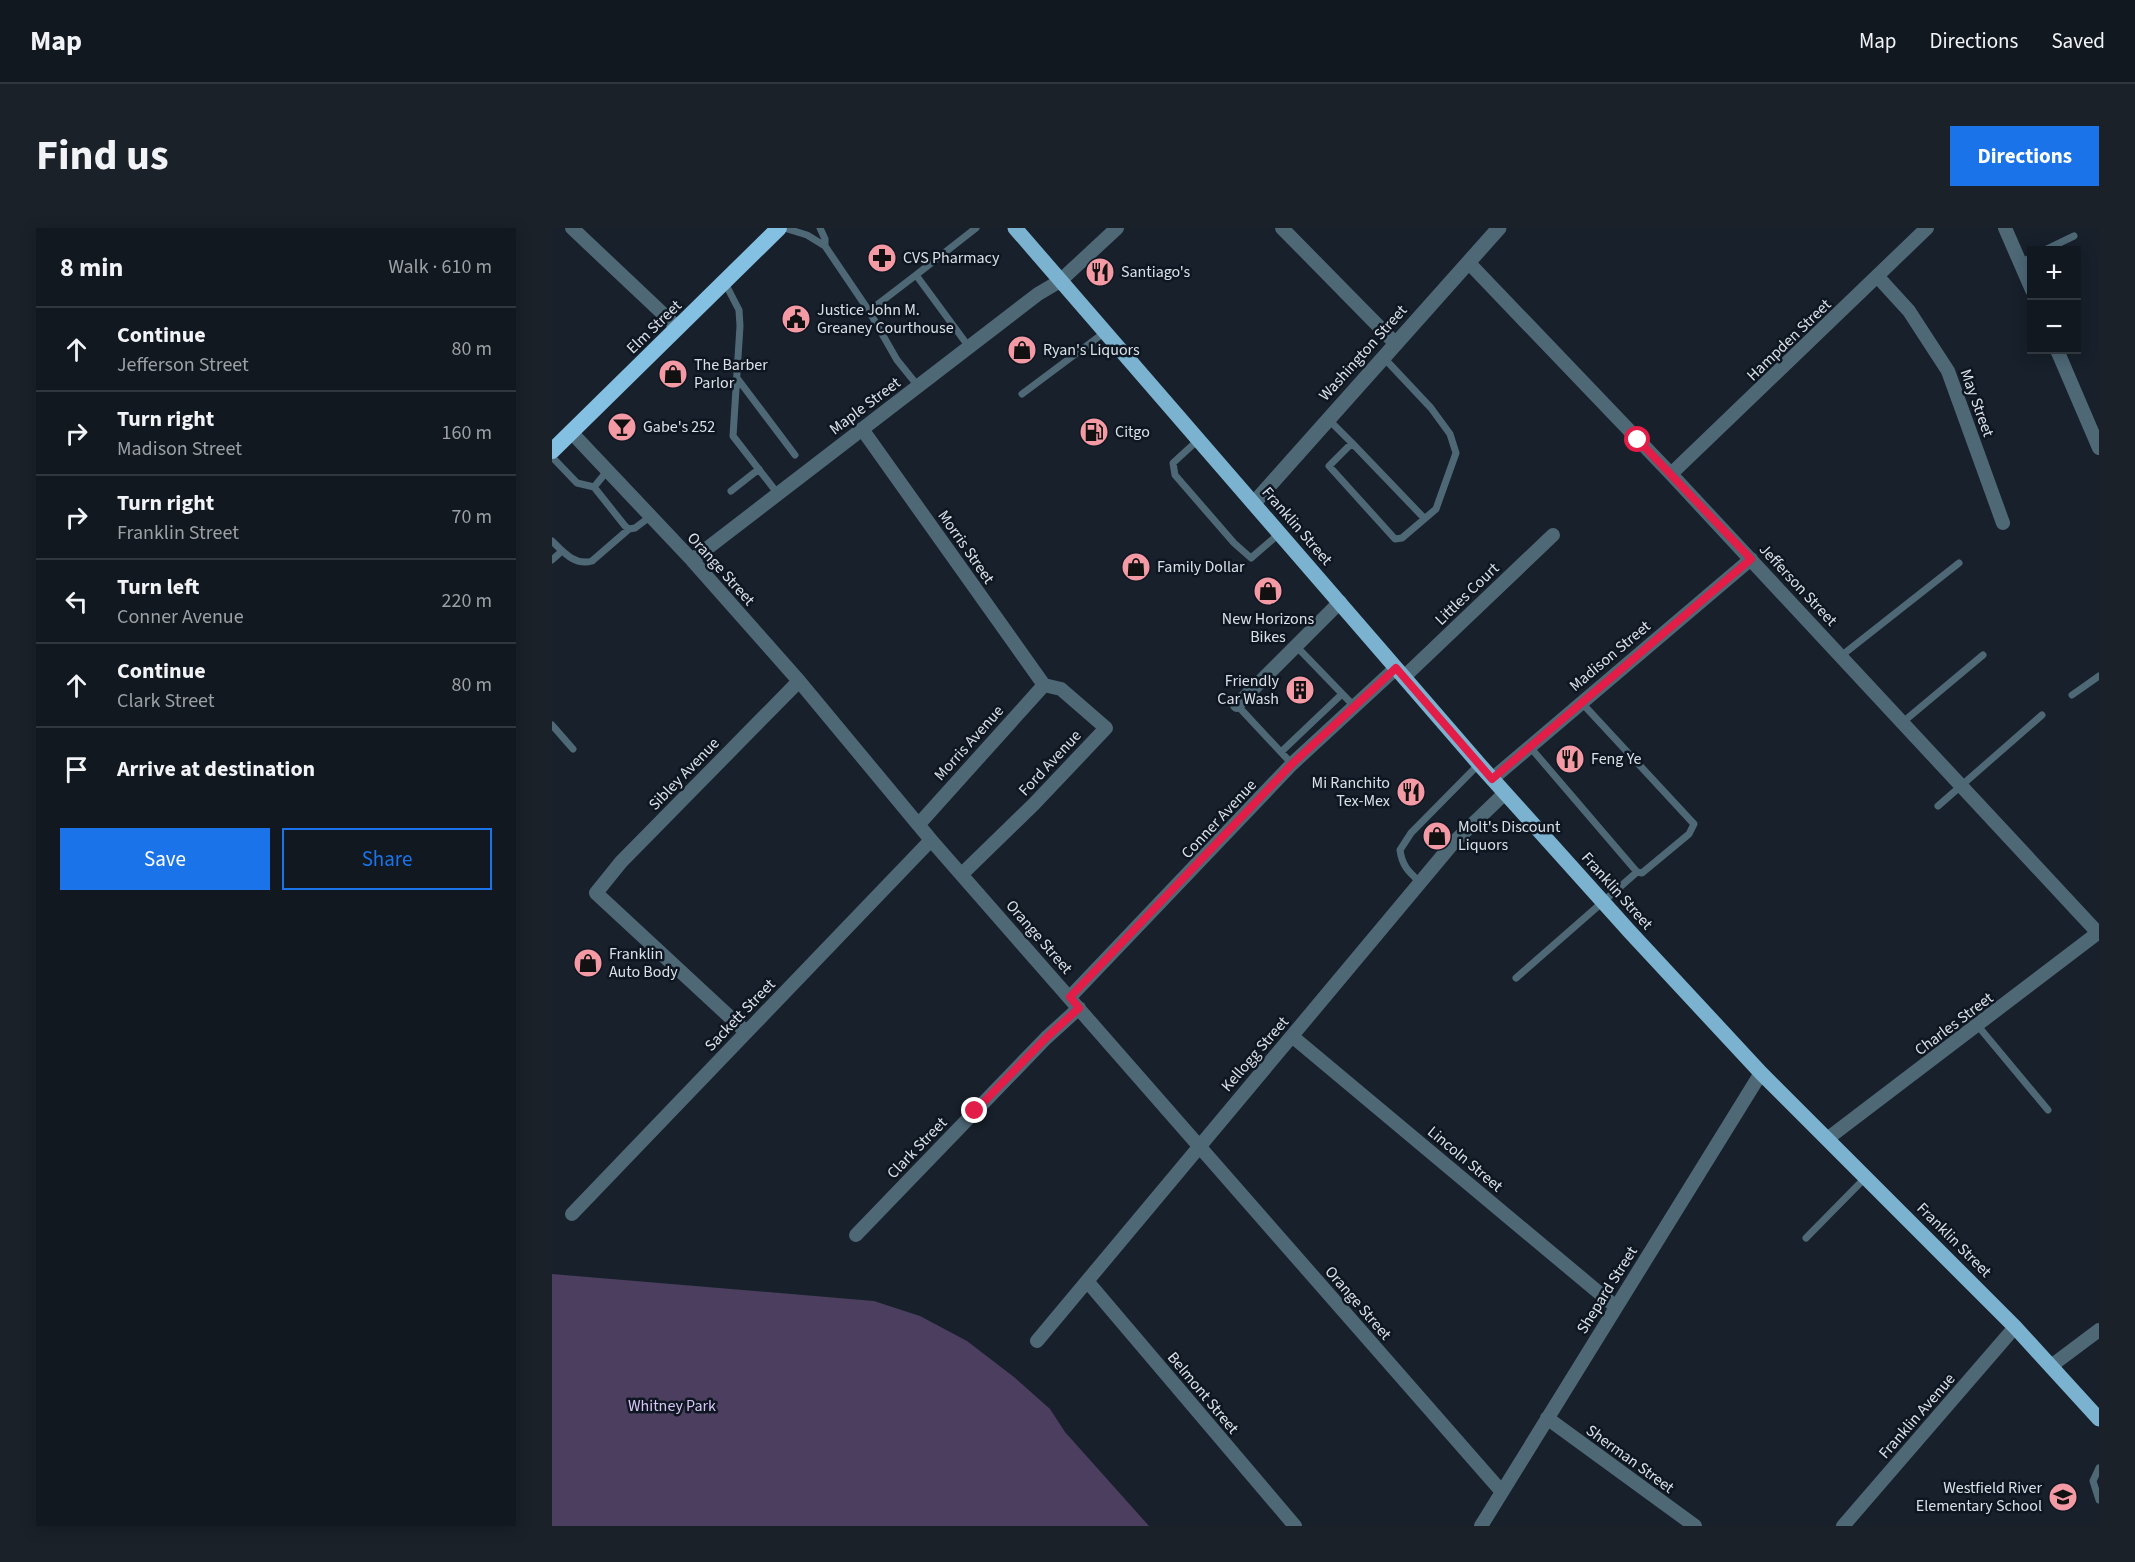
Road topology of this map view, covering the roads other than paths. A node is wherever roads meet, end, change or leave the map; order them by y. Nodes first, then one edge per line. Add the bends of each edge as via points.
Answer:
1 (572, 228) edge
2 (779, 228) edge
3 (784, 228) edge
4 (1015, 228) edge
5 (1117, 228) edge
6 (1282, 228) edge
7 (1499, 228) edge
8 (1927, 228) edge
9 (2005, 228) edge
10 (822, 229) edge
11 (972, 229) edge
12 (2074, 236) dead end
13 (814, 240) junction
14 (825, 246) junction
15 (2053, 246) edge
16 (2026, 260) edge
17 (1469, 263) junction
18 (916, 275) junction
19 (1878, 277) junction
20 (1060, 281) junction
21 (725, 283) junction
22 (869, 311) junction
23 (678, 328) junction
24 (1105, 332) junction
25 (1396, 344) junction
26 (969, 346) junction
27 (2059, 354) edge
28 (1384, 358) junction
29 (737, 378) junction
30 (918, 386) junction
31 (1022, 394) dead end
32 (1328, 419) junction
33 (862, 429) junction
34 (572, 433) junction
35 (1198, 440) junction
36 (1352, 443) junction
37 (2099, 448) edge
38 (552, 451) edge
39 (795, 455) dead end
40 (552, 457) edge
41 (759, 469) junction
42 (608, 470) junction
43 (1671, 474) junction
44 (594, 487) junction
45 (731, 491) dead end
46 (778, 494) junction
47 (1254, 503) junction
48 (651, 516) junction
49 (1424, 518) junction
50 (2003, 523) dead end
51 (630, 529) junction
52 (1280, 533) junction
53 (1553, 535) dead end
54 (552, 541) edge
55 (562, 551) junction
56 (1751, 559) junction
57 (552, 560) edge
58 (693, 560) junction
59 (1959, 563) dead end
60 (1340, 603) junction
61 (1296, 646) junction
62 (1983, 655) dead end
63 (1841, 656) junction
64 (1400, 672) junction
65 (2099, 676) edge
66 (799, 681) junction
67 (1044, 685) junction
68 (1342, 694) junction
69 (2072, 695) dead end
70 (1581, 702) junction
71 (1237, 705) joint
72 (1354, 707) junction
73 (2042, 715) dead end
74 (1903, 722) junction
75 (552, 725) edge
76 (1530, 747) junction
77 (573, 749) dead end
78 (1281, 752) junction
79 (1292, 764) junction
80 (1479, 764) junction
81 (1492, 779) junction
82 (1961, 784) junction
83 (1505, 793) junction
84 (1938, 806) dead end
85 (919, 824) junction
86 (931, 840) junction
87 (1636, 872) junction
88 (963, 874) junction
89 (1420, 882) junction
90 (1602, 902) junction
91 (2099, 933) edge
92 (1516, 978) dead end
93 (1070, 997) junction
94 (1079, 1008) junction
95 (1978, 1026) junction
96 (747, 1032) junction
97 (1293, 1036) junction
98 (1761, 1073) junction
99 (2048, 1110) dead end
100 (1827, 1140) junction
101 (1198, 1146) junction
102 (1866, 1177) junction
103 (572, 1214) dead end
104 (856, 1235) dead end
105 (1806, 1238) dead end
106 (1087, 1281) junction
107 (1616, 1307) junction
108 (2015, 1327) junction
109 (2099, 1330) edge
110 (1037, 1341) dead end
111 (2051, 1366) junction
112 (1547, 1418) junction
113 (2099, 1419) edge
114 (2099, 1468) edge
115 (1502, 1492) junction
116 (2099, 1500) edge
117 (1295, 1526) edge
118 (1481, 1526) edge
119 (1695, 1526) edge
120 (1842, 1526) edge

1 - 23 street
2 - 21 highway, Elm Street
3 - 13 lane
4 - 20 main road, Franklin Street
5 - 20 street, Maple Street
6 - 25 street
7 - 17 street, Washington Street
8 - 19 street, Hampden Street
9 - 16 street
10 - 13 lane
10 - 14 lane
11 - 18 lane
12 - 15 lane
13 - 14 lane
14 - 22 lane
17 - 25 street, Washington Street
17 - 43 street, Jefferson Street
18 - 22 lane
18 - 26 lane
19 - 43 street, Hampden Street
19 - 50 street, May Street via 1909,311 1948,371
20 - 24 main road, Franklin Street
20 - 26 street, Maple Street
21 - 23 highway, Elm Street
21 - 29 lane via 739,310
22 - 30 lane via 897,360
23 - 34 highway, Elm Street
24 - 31 lane
24 - 35 main road, Franklin Street
25 - 28 street, Washington Street
26 - 30 street, Maple Street
27 - 37 street
28 - 32 street, Washington Street
28 - 49 lane via 1431,408 1450,434 1456,453 1436,508
29 - 39 lane
29 - 41 lane via 733,436
30 - 33 street, Maple Street
32 - 36 lane
32 - 47 street, Washington Street
33 - 46 street, Maple Street
33 - 67 street, Morris Street
34 - 38 highway, Elm Street
34 - 42 street, Orange Street
35 - 47 main road, Franklin Street
35 - 52 lane via 1173,463 1175,475 1204,509 1251,558
36 - 49 lane
36 - 49 lane via 1329,466 1395,539 1402,538
40 - 44 lane via 577,483
41 - 45 lane
41 - 46 lane
42 - 44 lane
42 - 48 street, Orange Street
43 - 56 street, Jefferson Street
44 - 51 lane
46 - 58 street, Maple Street
47 - 52 main road, Franklin Street
48 - 51 lane
48 - 58 street, Orange Street
51 - 55 lane via 592,561 575,561
52 - 60 main road, Franklin Street
53 - 64 street, Littles Court
54 - 55 lane
55 - 57 lane
56 - 63 street, Jefferson Street
56 - 70 street, Madison Street
58 - 66 street, Orange Street
59 - 63 lane
60 - 61 street
60 - 64 main road, Franklin Street
61 - 68 lane
61 - 71 street
62 - 74 lane
63 - 74 street, Jefferson Street
64 - 72 street, Conner Avenue
64 - 80 main road, Franklin Street
65 - 69 lane
66 - 85 street, Orange Street
66 - 96 street, Sibley Avenue via 621,862 597,893
67 - 85 street, Morris Avenue
67 - 88 street, Ford Avenue via 1061,689 1106,728
68 - 72 lane
68 - 78 lane
70 - 76 street, Madison Street
70 - 87 lane via 1694,824 1689,834 1642,873
71 - 78 lane
72 - 79 street, Conner Avenue
73 - 82 lane
74 - 82 street, Jefferson Street
75 - 77 lane
76 - 81 street, Madison Street
76 - 87 lane
78 - 79 lane
79 - 93 street, Conner Avenue
80 - 81 main road, Franklin Street
80 - 89 lane via 1411,833 1400,850 1401,862
81 - 83 main road, Franklin Street
82 - 84 lane
82 - 91 street, Jefferson Street
83 - 89 street, Kellogg Street via 1454,842
83 - 90 main road, Franklin Street
85 - 86 street, Orange Street
86 - 88 street, Orange Street
86 - 96 street, Sackett Street
87 - 90 lane
88 - 93 street, Orange Street
89 - 97 street, Kellogg Street
90 - 92 lane
90 - 98 main road, Franklin Street
91 - 95 street, Charles Street
93 - 94 street, Orange Street
94 - 101 street, Orange Street
94 - 104 street, Clark Street
95 - 99 lane
95 - 100 street, Charles Street
96 - 103 street, Sackett Street
97 - 101 street, Kellogg Street
97 - 107 street, Lincoln Street
98 - 100 main road, Franklin Street
98 - 107 street, Shepard Street
100 - 102 main road, Franklin Street
101 - 106 street, Kellogg Street
101 - 115 street, Orange Street
102 - 105 lane
102 - 108 main road, Franklin Street
106 - 110 street, Kellogg Street
106 - 117 street, Belmont Street
107 - 112 street, Shepard Street
108 - 111 main road, Franklin Street
108 - 120 street, Franklin Avenue
109 - 111 street
111 - 113 main road, Franklin Street
112 - 115 street, Shepard Street
112 - 119 street, Sherman Street
114 - 116 lane via 2093,1481
115 - 118 street, Shepard Street

